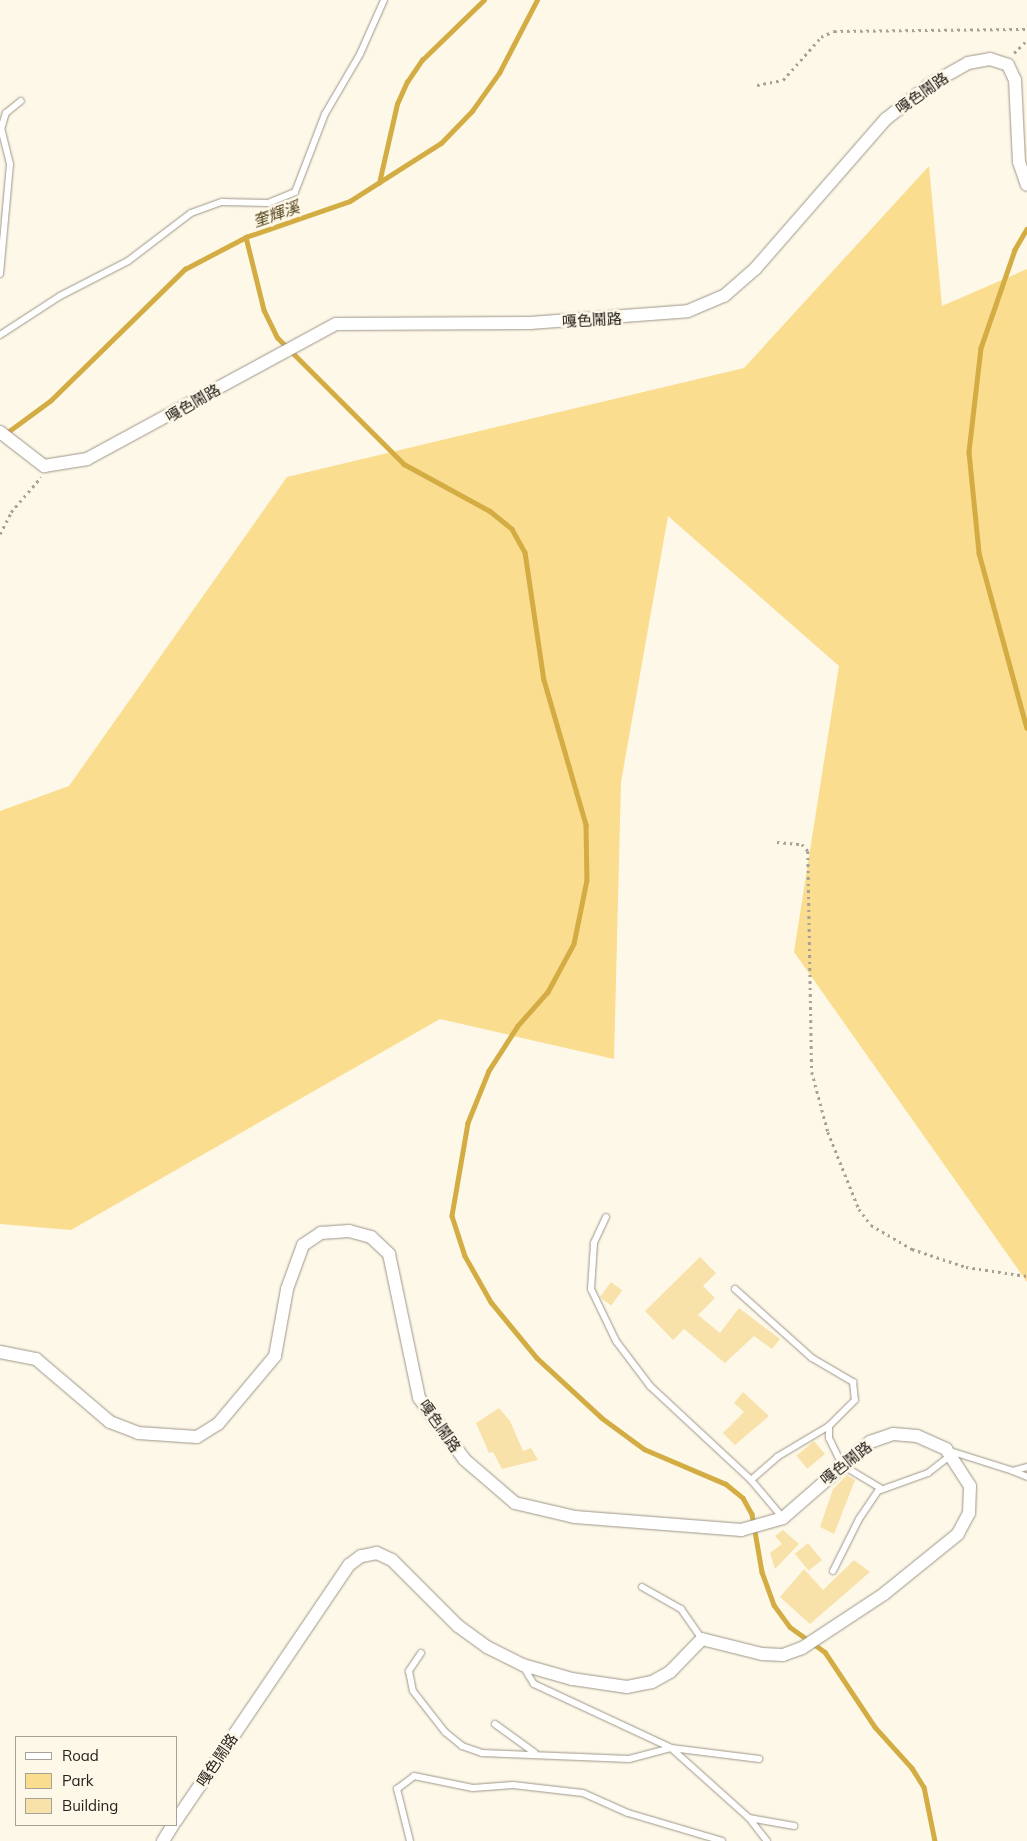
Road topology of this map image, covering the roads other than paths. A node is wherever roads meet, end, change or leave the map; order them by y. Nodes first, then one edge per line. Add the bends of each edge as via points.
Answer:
1 (384, 0) edge
2 (21, 101) dead end
3 (1027, 185) edge
4 (2, 245) edge
5 (0, 274) edge
6 (0, 335) edge
7 (0, 432) edge
8 (606, 1217) dead end
9 (735, 1289) dead end
10 (0, 1352) edge
11 (829, 1426) junction
12 (948, 1452) junction
13 (842, 1465) junction
14 (1027, 1467) edge
15 (1013, 1471) junction
16 (1027, 1476) edge
17 (751, 1480) junction
18 (882, 1489) junction
19 (783, 1518) junction
20 (834, 1571) dead end
21 (642, 1587) dead end
22 (702, 1639) junction
23 (421, 1653) dead end
24 (523, 1665) junction
25 (495, 1724) dead end
26 (671, 1748) junction
27 (536, 1754) junction
28 (759, 1759) dead end
29 (178, 1817) edge
30 (749, 1818) junction
31 (172, 1826) edge
32 (794, 1826) dead end
33 (162, 1841) edge
34 (410, 1841) edge
35 (722, 1841) edge
36 (767, 1841) edge

1 - 6 lane via 360,54 325,114 294,192 268,203 222,202 192,214 128,261 60,296
2 - 4 lane via 6,113 1,130 10,164
3 - 7 street, 嘎色鬧路 via 1019,162 1015,80 1008,65 990,59 968,63 930,85 886,119 755,269 724,296 688,311 644,318 336,324 115,447 61,467 44,466
4 - 5 lane
8 - 17 lane via 594,1243 591,1267 592,1289 603,1318 650,1386
9 - 11 lane via 812,1358 852,1382 855,1400
10 - 19 street, 嘎色鬧路 via 36,1359 110,1422 138,1433 197,1437 218,1424 275,1356 287,1290 303,1245 321,1233 349,1231 371,1237 389,1254 419,1398 465,1460 515,1503 539,1512 713,1530 741,1530
11 - 13 lane via 829,1438
11 - 17 lane via 777,1458
12 - 13 street, 嘎色鬧路 via 917,1436 893,1434 870,1442
12 - 15 lane
12 - 18 lane via 928,1473
12 - 22 street via 970,1486 969,1513 958,1534 884,1594 802,1648 783,1655
13 - 18 lane
13 - 19 street, 嘎色鬧路
14 - 15 lane
15 - 16 lane
17 - 19 lane
18 - 20 lane via 868,1502
21 - 22 lane via 682,1609
22 - 24 street, 嘎色鬧路 via 670,1672 652,1682 627,1687 572,1679
23 - 27 lane via 409,1671 413,1691 445,1732 462,1746 482,1753
24 - 26 lane via 534,1684
24 - 29 street, 嘎色鬧路 via 458,1626 392,1560 377,1553 361,1556 349,1565
25 - 27 lane
26 - 27 lane via 629,1759
26 - 28 lane
26 - 30 lane
30 - 32 lane
30 - 36 lane
31 - 33 street
34 - 35 lane via 397,1788 414,1776 473,1788 513,1785 583,1792 628,1813

